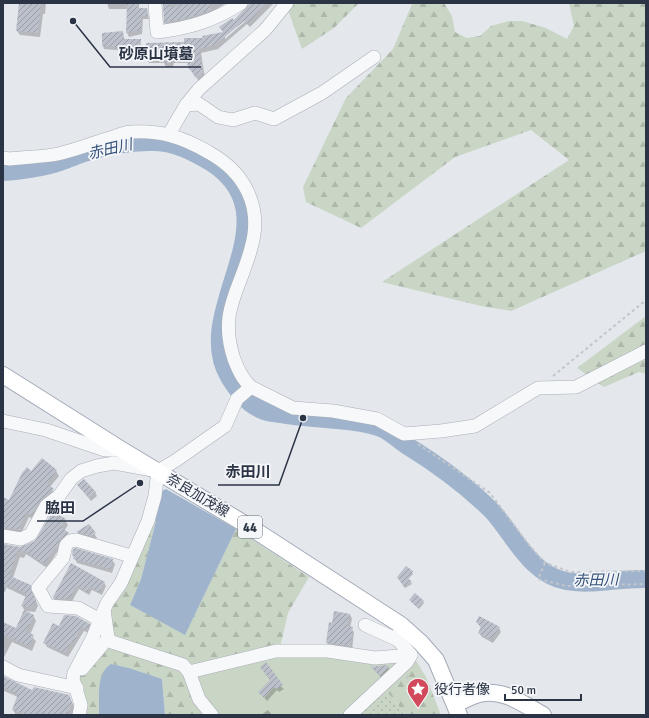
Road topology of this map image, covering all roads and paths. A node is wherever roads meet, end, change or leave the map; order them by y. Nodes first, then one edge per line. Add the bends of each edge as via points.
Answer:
1 (155, 3) edge
2 (241, 3) edge
3 (287, 3) edge
4 (374, 57) dead end
5 (186, 105) junction
6 (169, 134) junction
7 (3, 158) edge
8 (646, 300) edge
9 (646, 351) edge
10 (3, 375) edge
11 (251, 387) junction
12 (538, 388) junction
13 (3, 421) edge
14 (404, 434) junction
15 (122, 450) junction
16 (158, 471) junction
17 (3, 536) edge
18 (132, 556) junction
19 (545, 563) junction
20 (646, 572) edge
21 (646, 584) edge
22 (102, 615) junction
23 (365, 625) dead end
24 (399, 632) junction
25 (108, 638) junction
26 (407, 660) junction
27 (3, 667) edge
28 (190, 672) junction
29 (75, 683) junction
30 (415, 705) dead end
31 (457, 709) edge
32 (79, 715) edge
33 (212, 715) edge
34 (350, 715) edge
35 (543, 715) edge

1 - 2 street via 157,32 201,24 219,17
3 - 5 street via 265,30 199,89
4 - 5 street via 322,93 274,119 255,113 233,120 218,116 199,104
5 - 6 street
6 - 7 street via 130,132 57,154
6 - 11 street via 217,157 239,176 249,193 253,210 254,236 252,248 232,300 228,328 230,348 237,367
8 - 12 path
9 - 12 street via 576,388
10 - 15 main road, 奈良加茂線 / 44
11 - 14 street via 293,408 334,411 377,419
11 - 16 street via 239,398 225,426
12 - 14 street via 474,426
13 - 15 street via 46,430 105,450
14 - 19 path via 490,493
15 - 16 main road, 奈良加茂線 / 44
16 - 17 street via 114,464 81,471 59,496 46,506 32,534 21,539
16 - 18 street via 148,521
16 - 24 main road, 奈良加茂線 / 44 via 260,533
18 - 22 street via 121,583 106,603
18 - 22 street via 76,540 70,541 66,545 63,558 38,588 48,606 78,608
19 - 20 path via 571,572
19 - 21 path via 538,579 566,586
22 - 25 street
22 - 29 street via 74,673
23 - 24 street
24 - 26 street
24 - 31 main road, 奈良加茂線 / 44 via 421,643 436,660
25 - 28 street via 115,644 179,663
25 - 29 street
26 - 28 street via 328,651 276,650
26 - 30 path
26 - 34 street
27 - 29 street via 18,675
28 - 33 street via 199,700
29 - 32 street via 81,705
31 - 35 main road via 479,694 495,692

